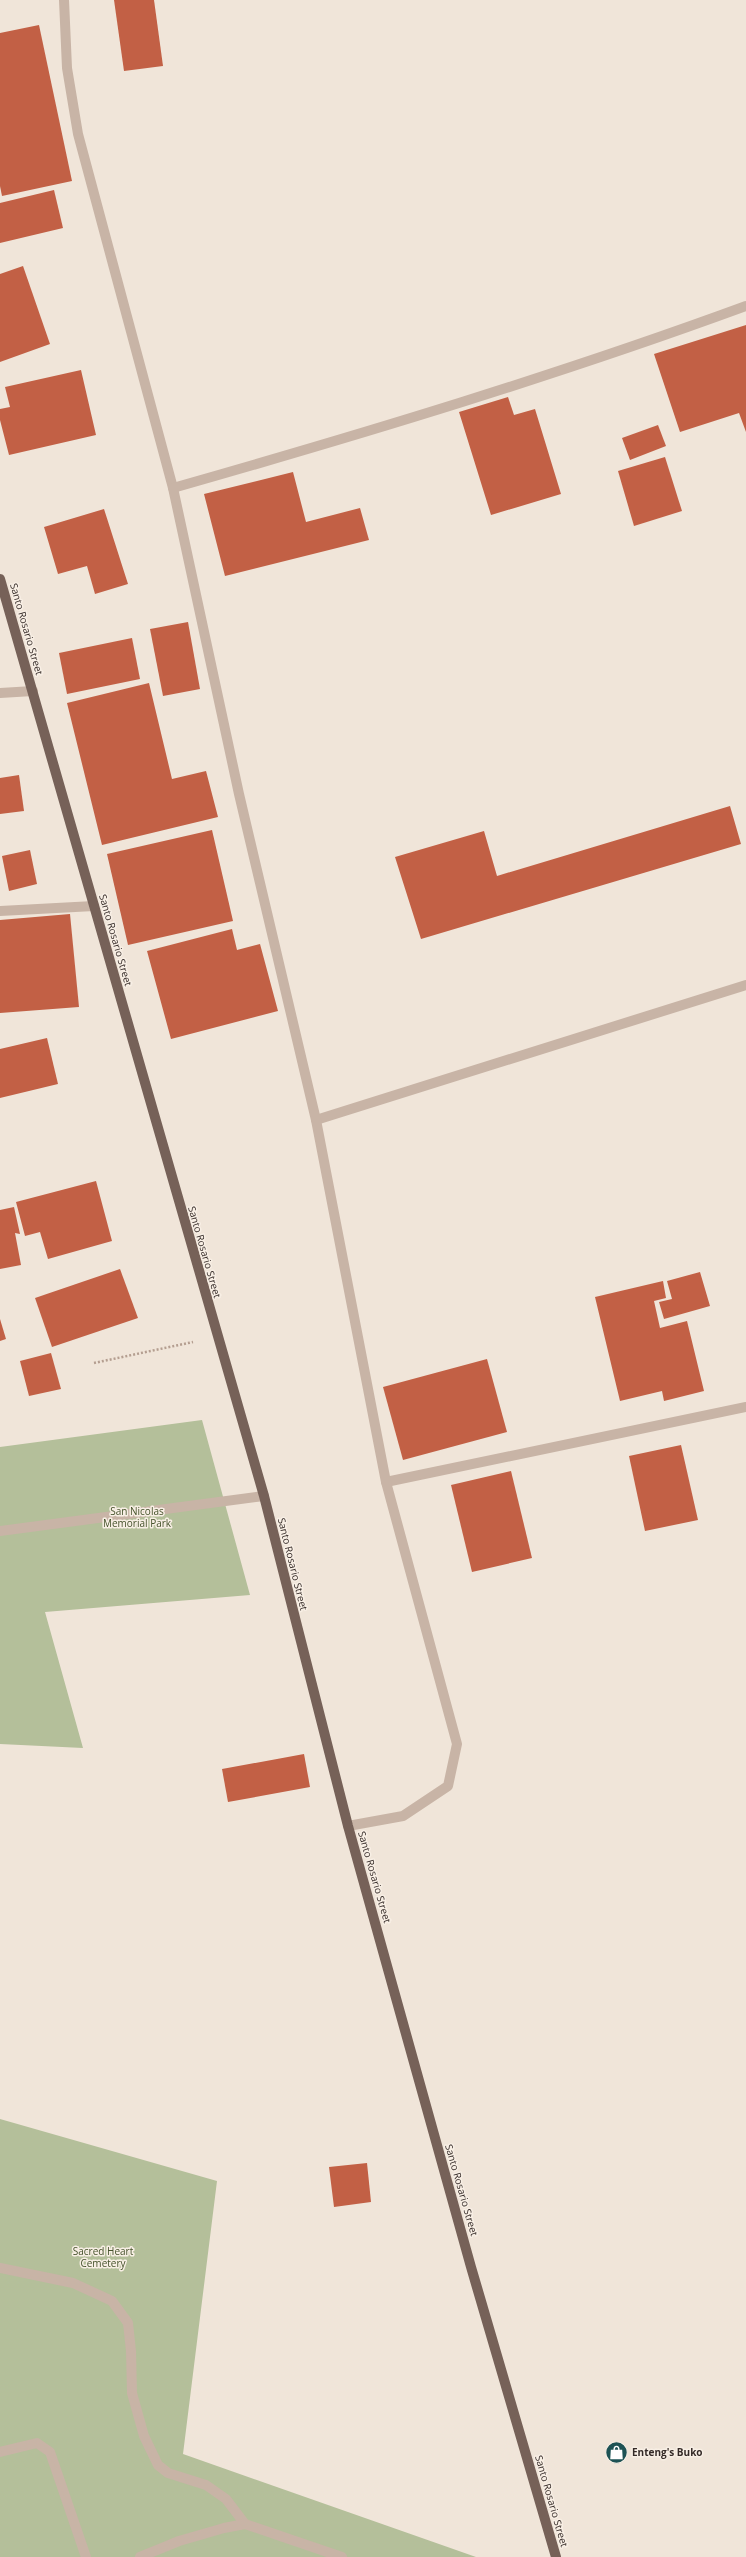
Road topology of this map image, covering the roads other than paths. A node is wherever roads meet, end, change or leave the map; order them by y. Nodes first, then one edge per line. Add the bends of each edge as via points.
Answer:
1 (64, 0) edge
2 (746, 306) edge
3 (174, 488) junction
4 (0, 579) edge
5 (33, 691) junction
6 (0, 693) edge
7 (94, 906) junction
8 (0, 911) edge
9 (746, 985) edge
10 (316, 1120) junction
11 (746, 1407) edge
12 (386, 1482) junction
13 (264, 1496) junction
14 (0, 1530) edge
15 (348, 1826) junction
16 (0, 2268) edge
17 (0, 2452) edge
18 (246, 2524) junction
19 (86, 2557) edge
20 (140, 2557) edge
21 (342, 2557) edge
22 (554, 2557) edge

1 - 3 street via 67,68 78,134
2 - 3 street via 647,343 296,453
3 - 10 street via 239,794
4 - 5 main road, Santo Rosario Street
5 - 6 street
5 - 7 main road, Santo Rosario Street
7 - 8 street
7 - 13 main road, Santo Rosario Street
9 - 10 street
10 - 12 street
11 - 12 street
12 - 15 street via 457,1744 448,1786 403,1816
13 - 14 street
13 - 15 main road, Santo Rosario Street
15 - 22 main road, Santo Rosario Street
16 - 18 street via 72,2283 112,2301 128,2323 132,2393 144,2436 158,2464 168,2473 206,2485 226,2499
17 - 19 street via 37,2443 50,2452
18 - 20 street via 179,2541
18 - 21 street

